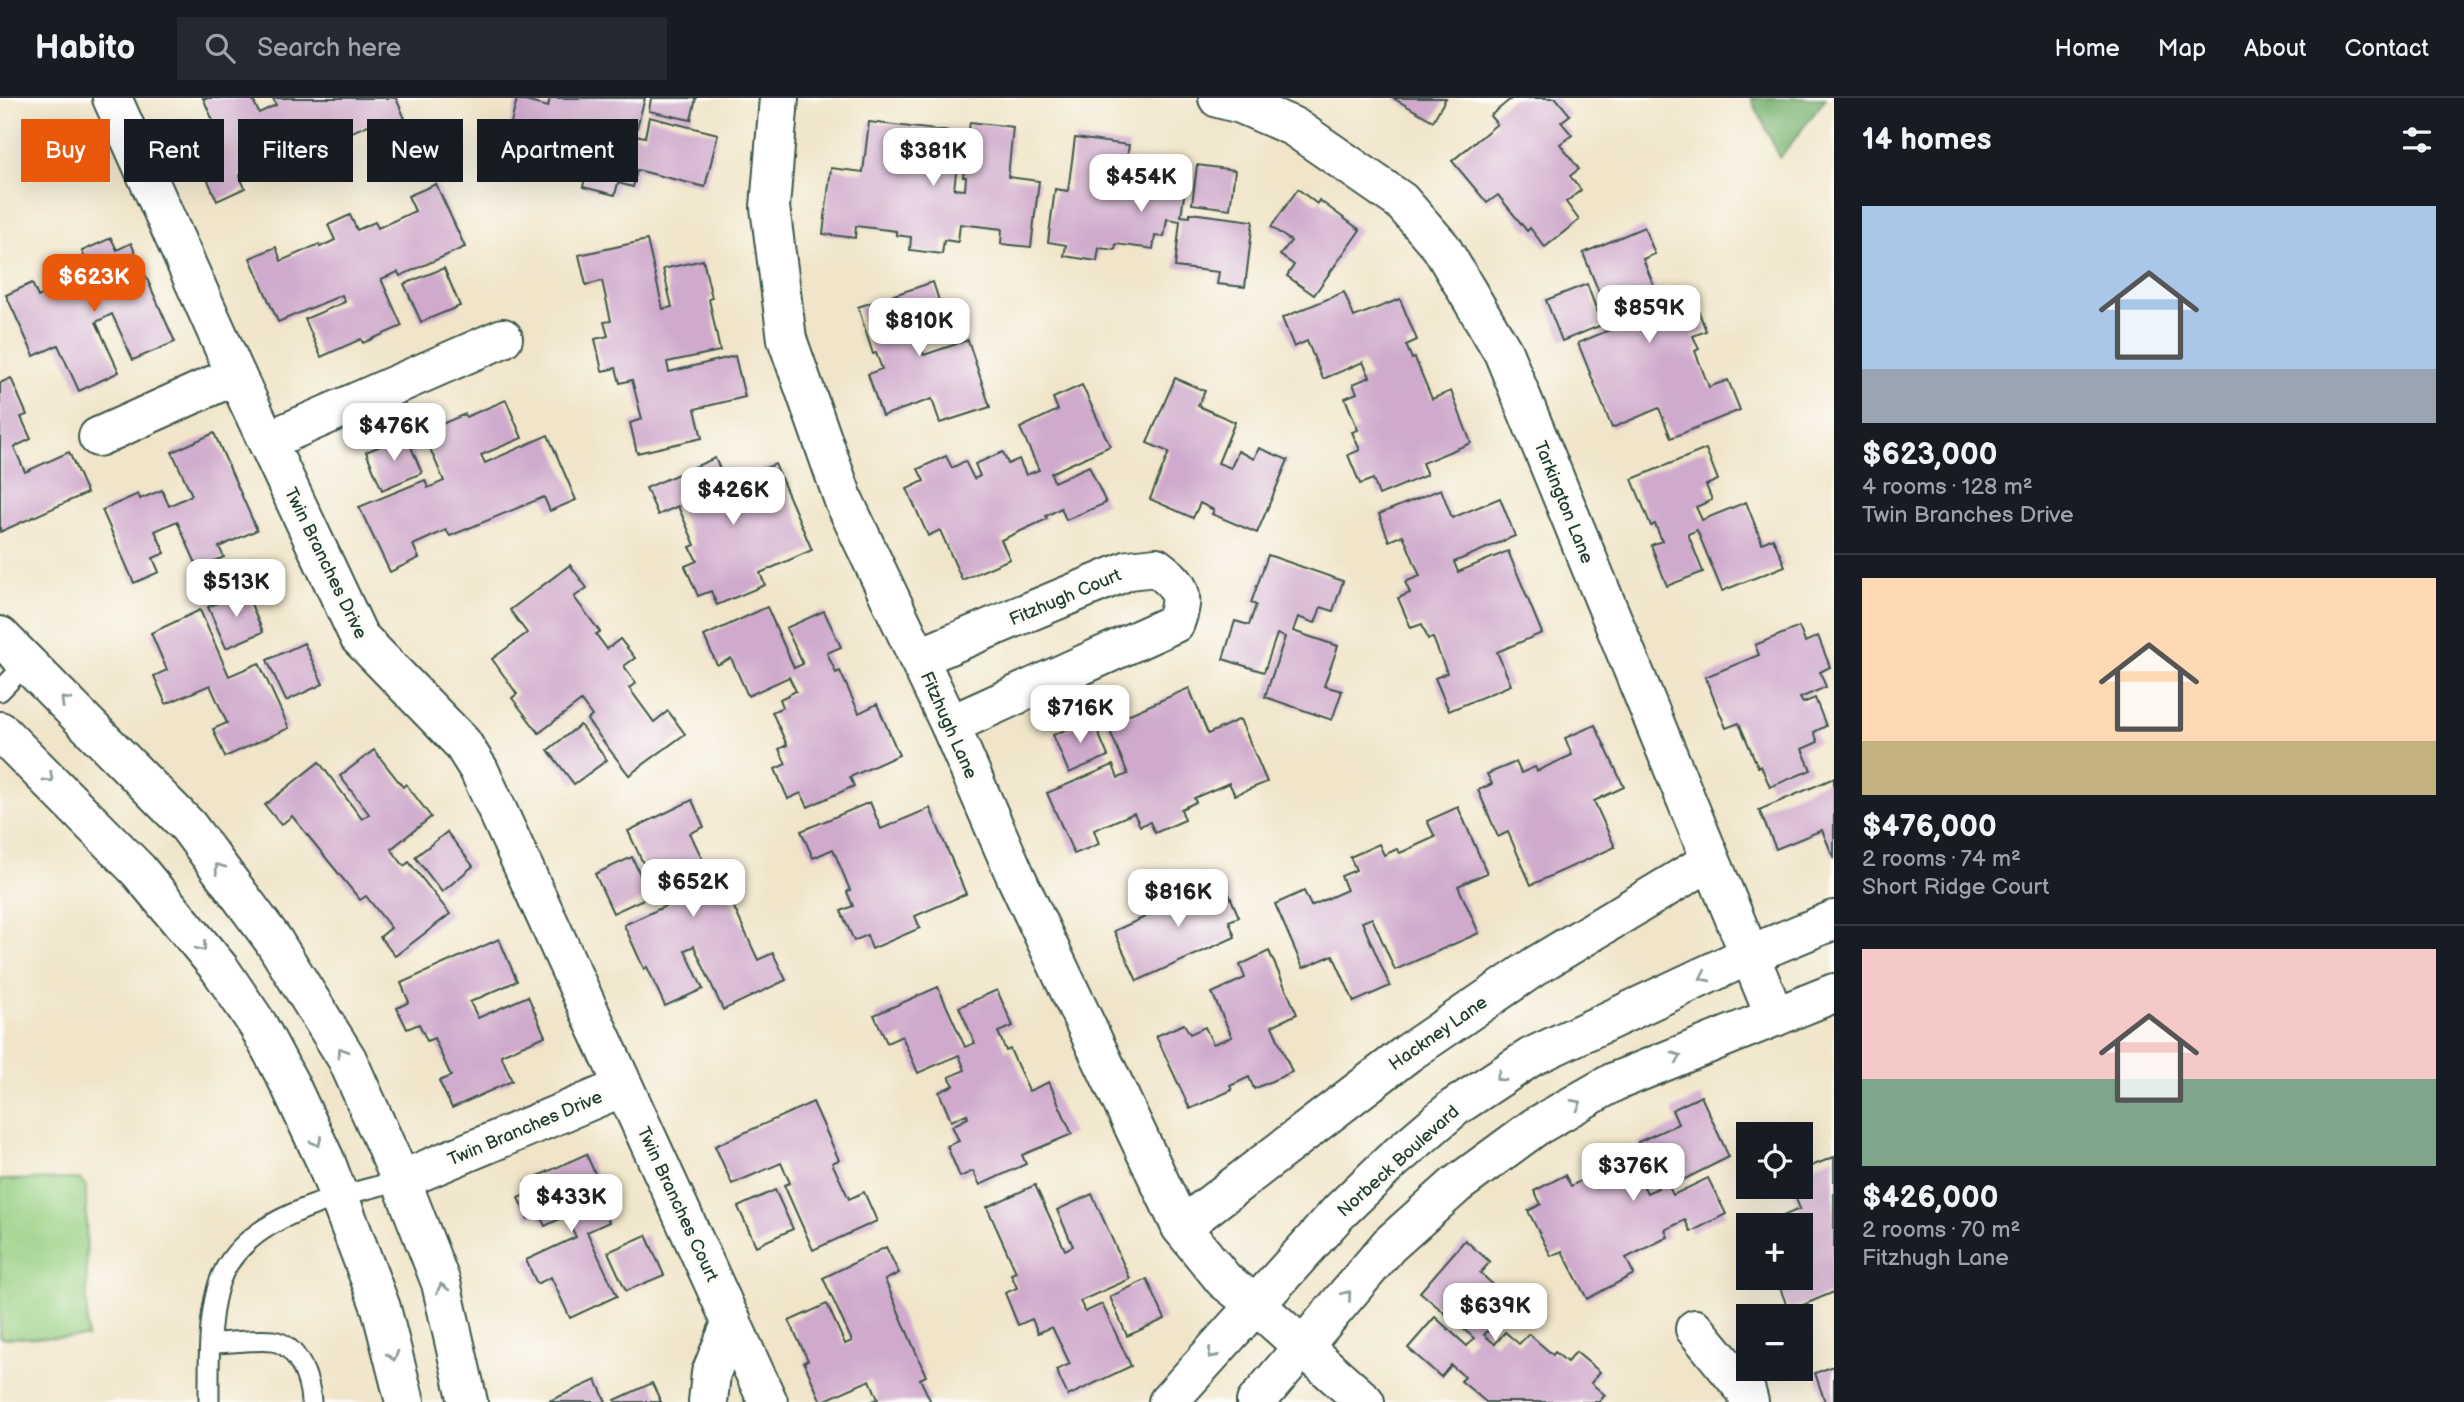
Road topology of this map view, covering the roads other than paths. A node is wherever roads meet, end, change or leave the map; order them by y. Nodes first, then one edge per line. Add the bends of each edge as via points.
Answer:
1 (112, 98) edge
2 (779, 98) edge
3 (1218, 98) edge
4 (503, 338) dead end
5 (236, 375) junction
6 (98, 437) dead end
7 (267, 441) junction
8 (0, 636) edge
9 (918, 658) junction
10 (27, 663) junction
11 (0, 691) edge
12 (950, 725) junction
13 (0, 731) edge
14 (1710, 861) junction
15 (1834, 920) edge
16 (1749, 955) junction
17 (1834, 993) edge
18 (1775, 1017) junction
19 (623, 1087) junction
20 (401, 1180) junction
21 (339, 1197) junction
22 (1181, 1227) junction
23 (1256, 1305) junction
24 (732, 1321) junction
25 (1695, 1329) dead end
26 (212, 1343) junction
27 (1304, 1348) junction
28 (209, 1402) edge
29 (311, 1402) edge
30 (405, 1402) edge
31 (468, 1402) edge
32 (708, 1402) edge
33 (768, 1402) edge
34 (1168, 1402) edge
35 (1256, 1402) edge
36 (1365, 1402) edge
37 (1749, 1402) edge

1 - 5 street, Twin Branches Drive
2 - 9 street, Fitzhugh Lane via 770,207 787,339 844,501
3 - 14 street, Tarkington Lane via 1294,127 1401,201 1441,247 1503,352
4 - 7 street
5 - 6 street
5 - 7 street, Twin Branches Drive
7 - 19 street, Twin Branches Drive via 359,637 462,743 480,770
8 - 10 street
9 - 12 street, Fitzhugh Lane
9 - 12 street, Fitzhugh Court via 1129,570 1156,567 1174,581 1182,604 1175,623
10 - 11 lane
20 -> 10 street via 347,1059 273,940 188,827
12 - 22 street, Fitzhugh Lane via 1016,877
13 -> 21 street via 138,870 220,969 258,1025 290,1085
14 - 16 street, Tarkington Lane
14 - 22 street, Hackney Lane via 1537,965 1408,1053
15 - 16 street, Norbeck Boulevard
16 - 18 street, Tarkington Lane
16 -> 23 street, Norbeck Boulevard via 1531,1057 1455,1107 1339,1212
17 - 18 street
27 -> 18 street via 1389,1245 1456,1185 1535,1127 1614,1082
19 - 20 street, Twin Branches Drive
19 - 24 street, Twin Branches Court
20 - 21 lane
31 -> 20 street via 441,1283
21 - 26 lane via 291,1214 258,1233 234,1255 217,1288
21 -> 30 street via 381,1308
22 - 23 street, Fitzhugh Lane via 1224,1280
23 - 27 street, Fitzhugh Lane
23 -> 34 street, Norbeck Boulevard
24 - 32 street via 711,1373
24 - 33 street, Twin Branches Court
25 - 37 street via 1746,1391
26 - 28 lane
26 - 29 lane via 275,1341 299,1357
27 - 35 street
27 - 36 street, Fitzhugh Lane

